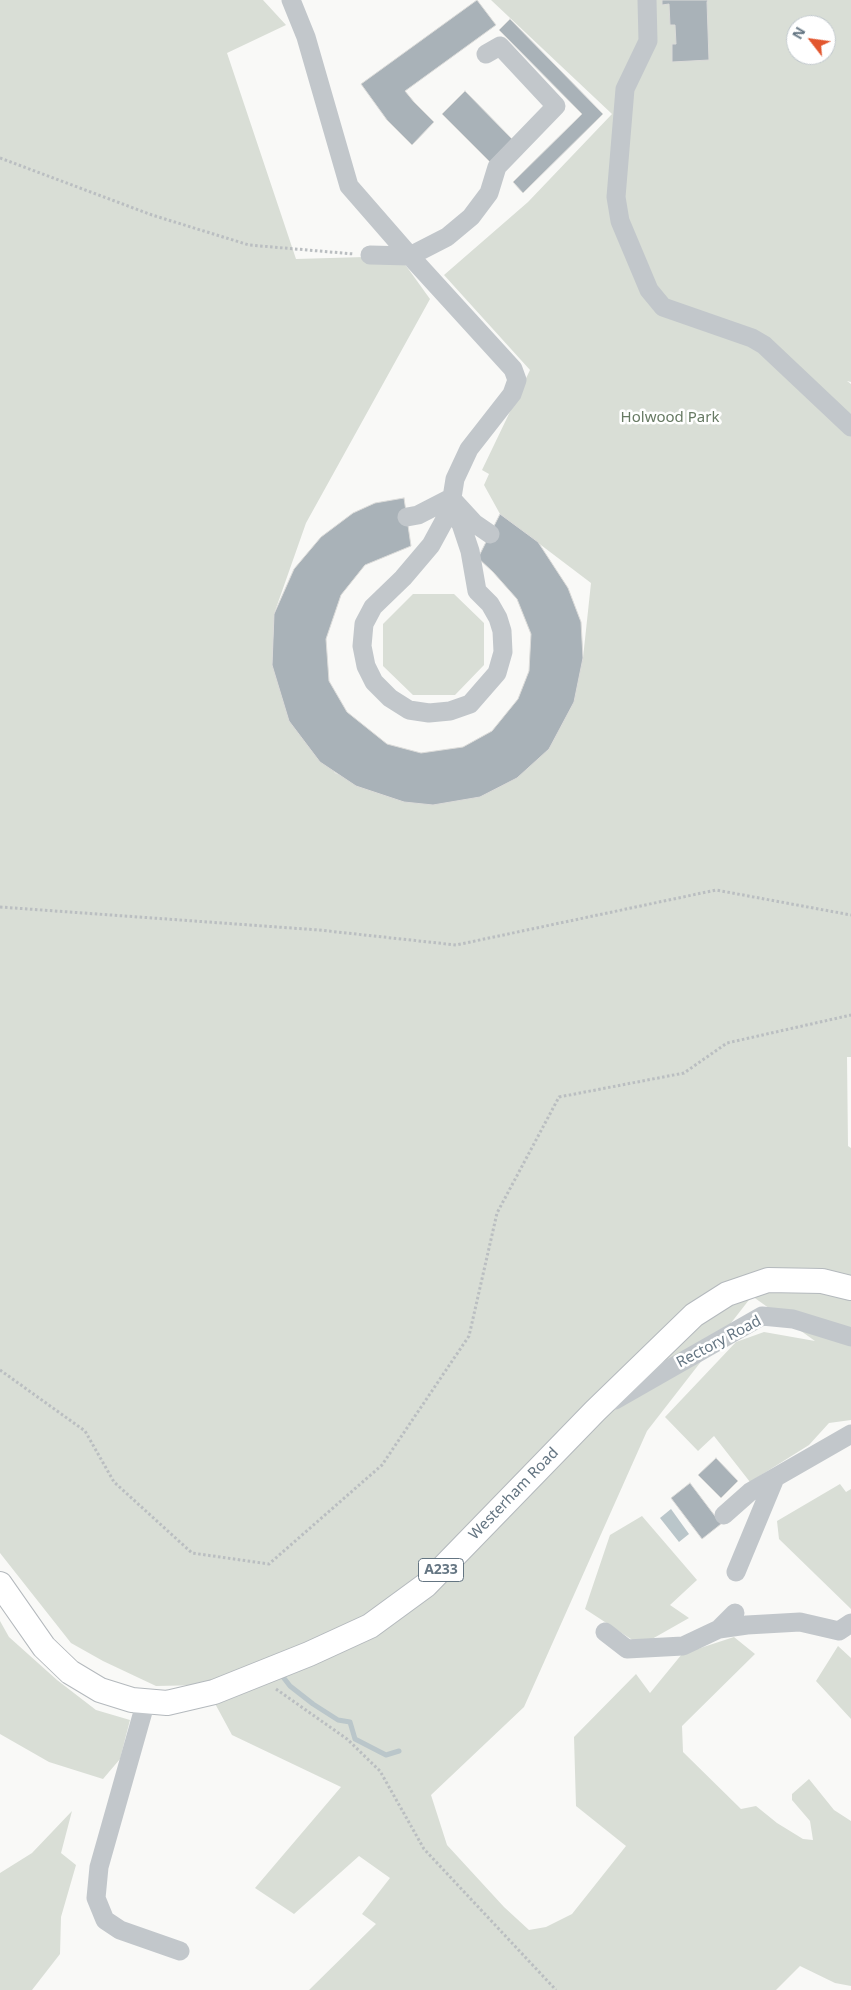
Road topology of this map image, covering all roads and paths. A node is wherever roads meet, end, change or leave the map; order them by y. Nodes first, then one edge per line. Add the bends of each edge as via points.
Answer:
1 (291, 0) edge
2 (647, 0) edge
3 (486, 54) dead end
4 (0, 158) edge
5 (370, 255) joint
6 (410, 256) junction
7 (851, 427) edge
8 (451, 504) junction
9 (407, 517) dead end
10 (490, 534) dead end
11 (0, 907) edge
12 (851, 915) edge
13 (851, 1015) edge
14 (851, 1288) edge
15 (851, 1337) edge
16 (0, 1370) edge
17 (595, 1411) junction
18 (851, 1434) edge
19 (774, 1478) junction
20 (724, 1515) dead end
21 (736, 1572) dead end
22 (0, 1584) edge
23 (735, 1614) dead end
24 (851, 1623) edge
25 (719, 1629) junction
26 (605, 1632) dead end
27 (277, 1690) dead end
28 (146, 1701) junction
29 (180, 1951) dead end
30 (556, 1990) edge

1 - 6 street via 306,37 350,186
2 - 7 street via 648,41 624,89 616,197 620,221 649,290 663,307 758,342
3 - 6 street via 500,46 556,106 497,167 489,193 470,216 447,237
4 - 5 path via 152,214 249,245
5 - 6 street
6 - 8 street via 513,369 516,380 512,394 469,449 455,479
8 - 8 street via 470,551 477,591 498,618 503,652 497,674 470,704 450,711 429,713 409,710 374,682 366,666 362,646 364,624 373,606 431,545
8 - 9 street
8 - 10 street
11 - 12 path via 319,930 456,945 716,890
13 - 16 path via 727,1043 684,1073 559,1097 497,1213 469,1336 382,1465 270,1564 192,1553 114,1482 85,1431
14 - 17 main road, Westerham Road / A233 via 822,1280 768,1280 728,1294 694,1315
15 - 17 street, Rectory Road via 793,1319 762,1316
17 - 28 main road, Westerham Road / A233 via 426,1585 370,1626 214,1692 167,1703
18 - 19 street
19 - 20 street via 750,1492
19 - 21 street
22 - 28 main road, Westerham Road / A233 via 44,1647 70,1672 100,1690
23 - 25 street
24 - 25 street via 839,1631 800,1622
25 - 26 street via 683,1646 627,1649
27 - 30 path via 347,1739 380,1770 424,1849
28 - 29 street via 99,1868 96,1898 105,1920 120,1930

